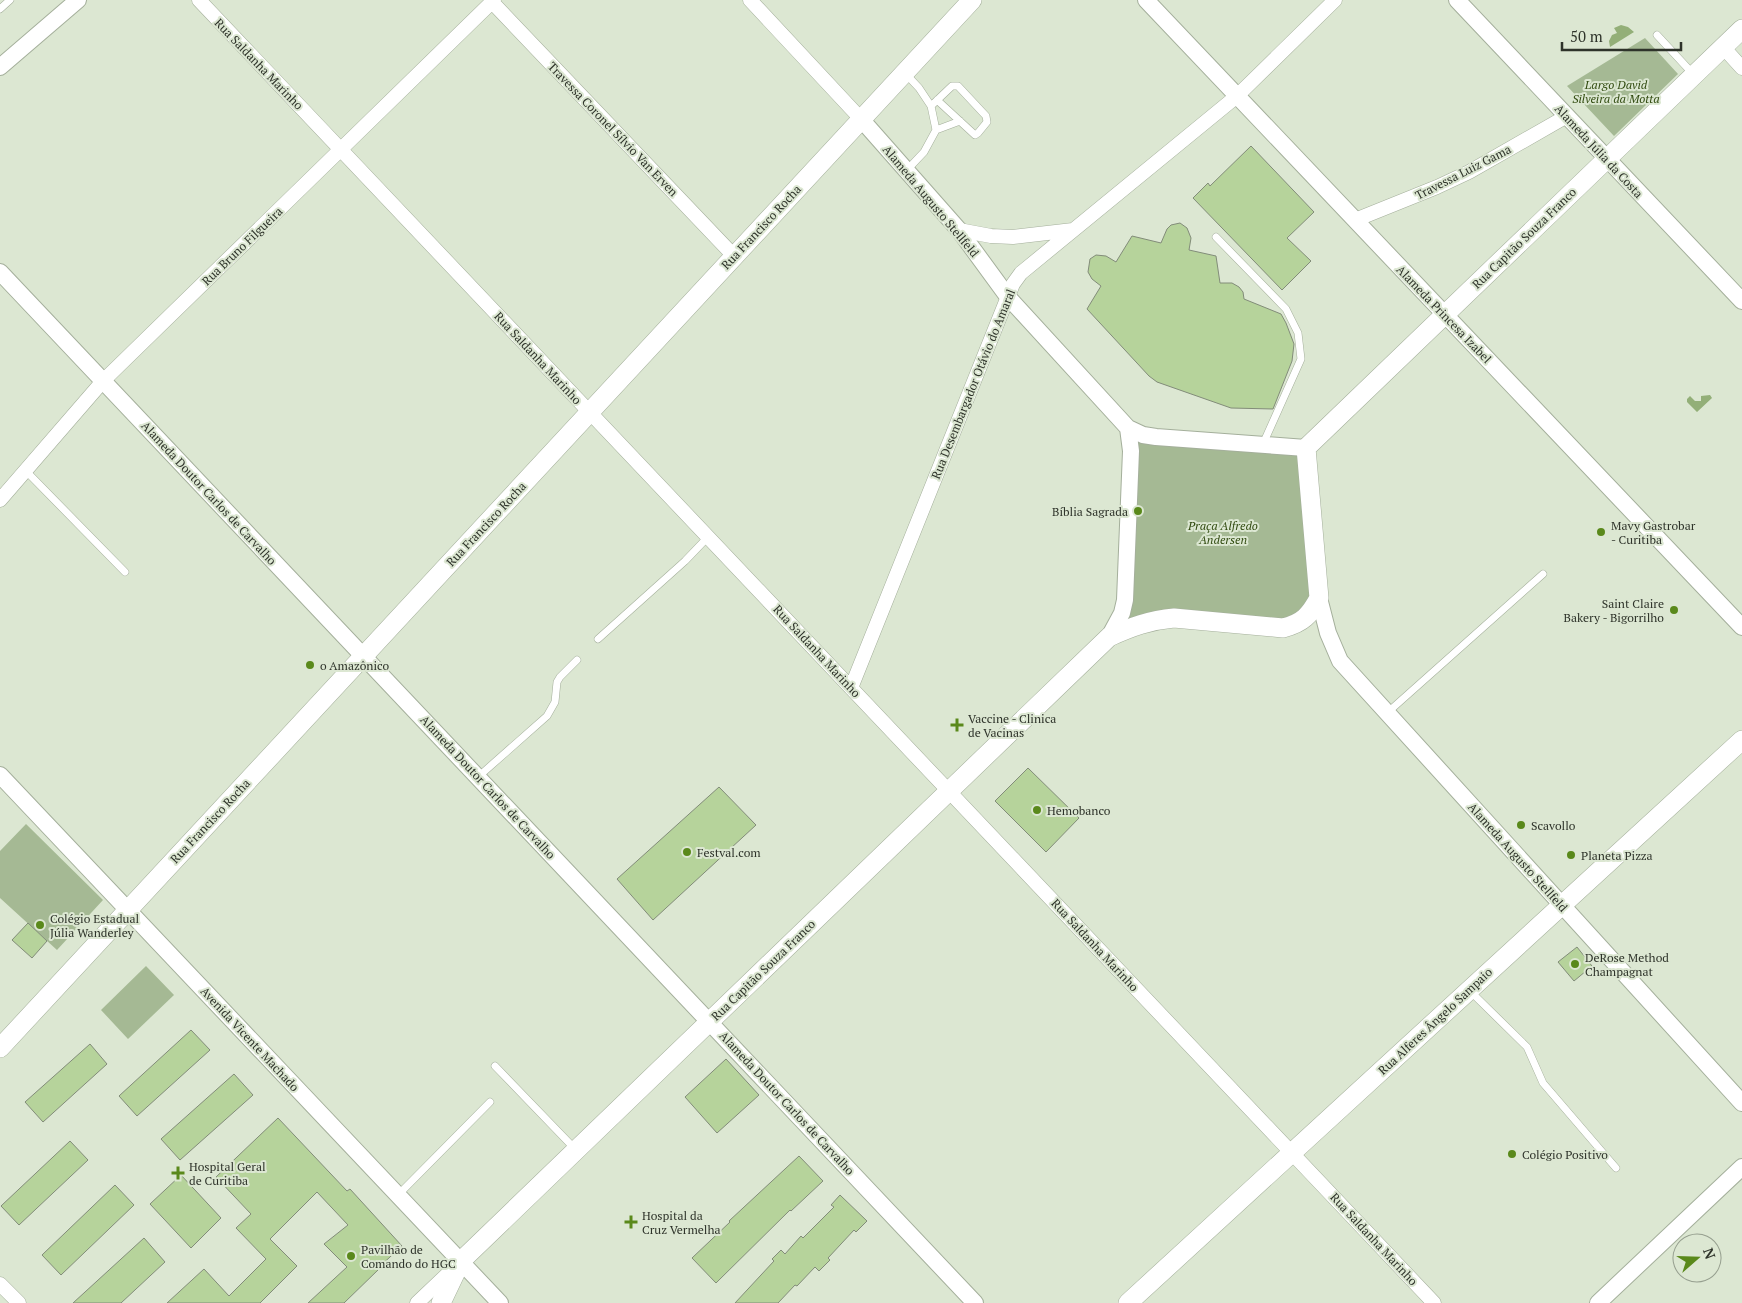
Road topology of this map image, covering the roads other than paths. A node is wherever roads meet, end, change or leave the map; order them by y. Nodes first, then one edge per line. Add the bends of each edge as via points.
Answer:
1 (10, 0) edge
2 (78, 0) edge
3 (199, 0) edge
4 (750, 0) edge
5 (972, 0) edge
6 (1146, 0) edge
7 (1335, 0) edge
8 (1456, 0) edge
9 (493, 1) edge
10 (0, 9) edge
11 (1742, 29) edge
12 (1657, 34) dead end
13 (1723, 47) junction
14 (0, 67) edge
15 (1742, 68) edge
16 (904, 72) junction
17 (1694, 75) junction
18 (1237, 96) junction
19 (937, 100) junction
20 (931, 106) junction
21 (1567, 116) junction
22 (861, 119) junction
23 (960, 121) junction
24 (936, 130) junction
25 (340, 149) junction
26 (1607, 159) junction
27 (907, 170) junction
28 (1355, 220) junction
29 (959, 230) junction
30 (1074, 230) junction
31 (1216, 237) dead end
32 (734, 256) junction
33 (0, 272) edge
34 (1008, 297) junction
35 (1742, 302) edge
36 (1445, 314) junction
37 (103, 381) junction
38 (590, 412) junction
39 (1128, 428) junction
40 (1263, 445) junction
41 (1306, 448) junction
42 (25, 470) junction
43 (0, 500) edge
44 (708, 537) junction
45 (126, 572) dead end
46 (1543, 574) dead end
47 (1319, 598) junction
48 (1742, 628) edge
49 (1109, 637) junction
50 (598, 639) dead end
51 (364, 656) junction
52 (578, 660) dead end
53 (851, 688) junction
54 (1388, 713) junction
55 (1742, 740) edge
56 (0, 775) edge
57 (478, 777) junction
58 (949, 791) junction
59 (1562, 904) junction
60 (128, 910) junction
61 (1469, 990) junction
62 (710, 1022) junction
63 (0, 1048) edge
64 (495, 1066) dead end
65 (490, 1102) dead end
66 (1742, 1103) edge
67 (576, 1150) junction
68 (1292, 1153) junction
69 (1616, 1168) dead end
70 (1742, 1168) edge
71 (398, 1195) junction
72 (461, 1261) junction
73 (0, 1284) edge
74 (20, 1303) edge
75 (417, 1303) edge
76 (440, 1303) edge
77 (500, 1303) edge
78 (976, 1303) edge
79 (1128, 1303) edge
80 (1434, 1303) edge
81 (1598, 1303) edge

1 - 10 lane
2 - 14 street
3 - 25 street, Rua Saldanha Marinho
4 - 22 street, Alameda Augusto Stellfeld
5 - 16 main road, Rua Francisco Rocha
6 - 18 street, Alameda Princesa Izabel
7 - 18 street, Rua Desembargador Otávio do Amaral
8 - 21 street, Alameda Júlia da Costa
9 - 25 street, Rua Bruno Filgueira
9 - 32 street, Travessa Coronel Sílvio Van Erven
11 - 13 main road, Rua Capitão Souza Franco
12 - 17 lane
13 - 15 street
13 - 17 main road, Rua Capitão Souza Franco
16 - 20 lane
16 - 22 main road, Rua Francisco Rocha
17 - 26 main road, Rua Capitão Souza Franco
18 - 28 street, Alameda Princesa Izabel
18 - 30 street, Rua Desembargador Otávio do Amaral
19 - 20 lane
19 - 23 lane
19 - 23 lane via 952,86 958,86 986,116 987,122 975,134
20 - 24 lane
21 - 26 street, Alameda Júlia da Costa
21 - 28 street, Travessa Luiz Gama via 1469,172
22 - 27 street, Alameda Augusto Stellfeld
22 - 32 main road, Rua Francisco Rocha
23 - 24 lane
24 - 27 lane via 924,152
25 - 37 street, Rua Bruno Filgueira
25 - 38 street, Rua Saldanha Marinho
26 - 35 street, Alameda Júlia da Costa
26 - 36 main road, Rua Capitão Souza Franco
27 - 29 street, Alameda Augusto Stellfeld
28 - 36 street, Alameda Princesa Izabel
29 - 30 street via 1013,237
29 - 34 street, Alameda Augusto Stellfeld
30 - 34 street, Rua Desembargador Otávio do Amaral via 1021,273
31 - 40 lane via 1286,309 1298,333 1301,359
32 - 38 main road, Rua Francisco Rocha
33 - 37 street, Alameda Doutor Carlos de Carvalho
34 - 39 street, Alameda Augusto Stellfeld
34 - 53 street, Rua Desembargador Otávio do Amaral
36 - 41 main road, Rua Capitão Souza Franco
36 - 48 street, Alameda Princesa Izabel
37 - 42 street, Rua Bruno Filgueira
37 - 51 street, Alameda Doutor Carlos de Carvalho
38 - 44 street, Rua Saldanha Marinho
38 - 51 main road, Rua Francisco Rocha
39 - 40 street via 1156,438
39 - 49 street via 1131,451 1125,600
40 - 41 street
41 - 47 main road
42 - 43 street, Rua Bruno Filgueira
42 - 45 lane
44 - 50 lane
44 - 53 street, Rua Saldanha Marinho
46 - 54 lane
47 - 49 main road via 1303,620 1283,628 1174,618 1132,626
47 - 54 street, Alameda Augusto Stellfeld via 1328,633 1340,661
49 - 58 main road, Rua Capitão Souza Franco
51 - 57 street, Alameda Doutor Carlos de Carvalho
51 - 60 main road, Rua Francisco Rocha
52 - 57 lane via 560,676 555,702 547,716
53 - 58 street, Rua Saldanha Marinho
54 - 59 street, Alameda Augusto Stellfeld
55 - 59 main road, Rua Alferes Ângelo Sampaio
56 - 60 street, Avenida Vicente Machado
57 - 62 street, Alameda Doutor Carlos de Carvalho
58 - 62 main road, Rua Capitão Souza Franco
58 - 68 street, Rua Saldanha Marinho
59 - 61 main road, Rua Alferes Ângelo Sampaio
59 - 66 street, Alameda Augusto Stellfeld
60 - 63 main road, Rua Francisco Rocha
60 - 71 street, Avenida Vicente Machado
61 - 68 main road, Rua Alferes Ângelo Sampaio
61 - 69 lane via 1527,1047 1543,1083
62 - 67 main road, Rua Capitão Souza Franco
62 - 78 street, Alameda Doutor Carlos de Carvalho
64 - 67 lane
65 - 71 lane
67 - 72 main road, Rua Capitão Souza Franco
68 - 79 main road, Rua Alferes Ângelo Sampaio
68 - 80 street, Rua Saldanha Marinho
70 - 81 street
71 - 72 street, Avenida Vicente Machado
72 - 75 street, Rua Capitão Souza Franco
72 - 76 main road
72 - 77 street, Avenida Vicente Machado
73 - 74 street

